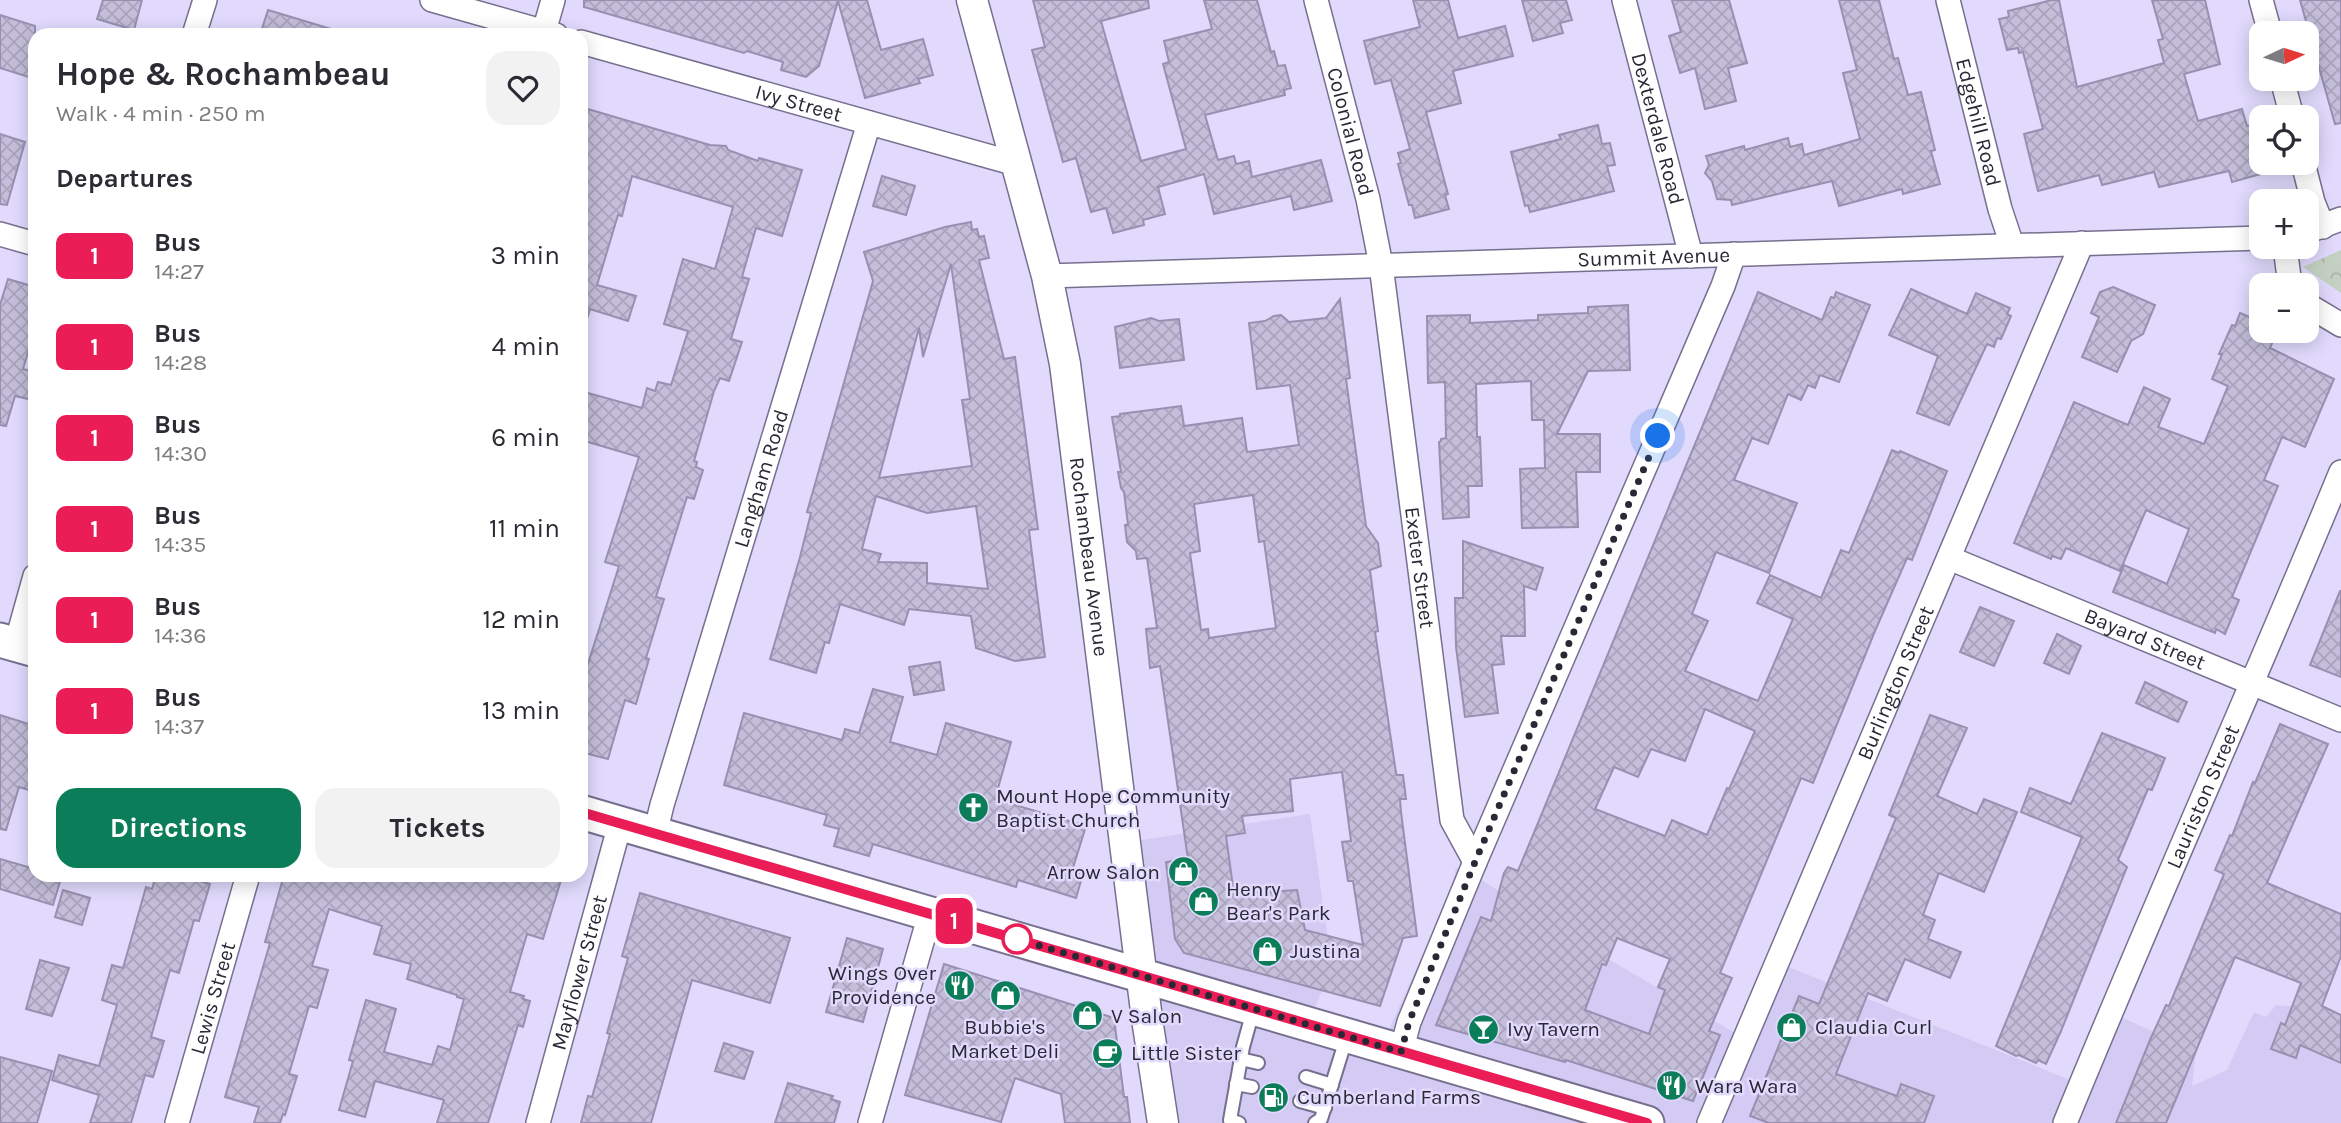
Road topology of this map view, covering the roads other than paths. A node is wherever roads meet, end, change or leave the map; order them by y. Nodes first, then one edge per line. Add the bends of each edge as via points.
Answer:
1 (205, 0) edge
2 (432, 0) edge
3 (553, 0) edge
4 (972, 0) edge
5 (1316, 0) edge
6 (1624, 0) edge
7 (1948, 0) edge
8 (2262, 0) edge
9 (2267, 21) edge
10 (196, 28) edge
11 (528, 28) edge
12 (549, 28) edge
13 (588, 44) edge
14 (869, 123) junction
15 (1016, 164) junction
16 (2306, 175) edge
17 (2324, 226) edge
18 (0, 234) edge
19 (2249, 238) edge
20 (28, 242) edge
21 (2082, 243) junction
22 (2012, 245) junction
23 (1734, 254) junction
24 (1691, 256) junction
25 (1381, 265) junction
26 (1047, 276) junction
27 (2319, 312) edge
28 (2341, 325) edge
29 (2341, 472) edge
30 (1950, 558) junction
31 (28, 603) edge
32 (17, 645) edge
33 (2254, 683) junction
34 (2341, 720) edge
35 (588, 814) edge
36 (620, 824) junction
37 (655, 834) junction
38 (1475, 862) junction
39 (246, 882) edge
40 (930, 914) junction
41 (1143, 975) junction
42 (1254, 1008) junction
43 (1347, 1035) junction
44 (1401, 1052) junction
45 (1241, 1059) junction
46 (1258, 1063) dead end
47 (1306, 1077) dead end
48 (1236, 1084) junction
49 (1332, 1085) junction
50 (1252, 1087) dead end
51 (1300, 1101) dead end
52 (1325, 1108) junction
53 (1233, 1122) edge
54 (177, 1123) edge
55 (538, 1123) edge
56 (870, 1123) edge
57 (1163, 1123) edge
58 (1315, 1123) edge
59 (1647, 1123) edge
60 (1709, 1123) edge
61 (2065, 1123) edge

1 - 10 street
2 - 11 street
3 - 12 street
4 - 15 street, Rochambeau Avenue
5 - 25 street, Colonial Road
6 - 24 street, Dexterdale Road
7 - 22 street, Edgehill Road
8 - 9 street
13 - 14 street, Ivy Street
14 - 15 street, Ivy Street
14 - 37 street, Langham Road
15 - 26 street, Rochambeau Avenue
16 - 17 street
18 - 20 street
19 - 21 street, Summit Avenue
21 - 22 street, Summit Avenue
21 - 30 street, Burlington Street
22 - 23 street, Summit Avenue
23 - 24 street, Summit Avenue
23 - 38 street
24 - 25 street, Summit Avenue
25 - 26 street, Summit Avenue
25 - 38 street, Exeter Street via 1451,820
26 - 41 street, Rochambeau Avenue via 1065,364
27 - 28 street
29 - 33 street, Lauriston Street
30 - 33 street, Bayard Street
30 - 60 street, Burlington Street
31 - 32 street
33 - 34 street, Bayard Street
33 - 61 street, Lauriston Street
35 - 36 main road
36 - 37 main road
36 - 55 street, Mayflower Street
37 - 40 main road
38 - 44 street
39 - 54 street, Lewis Street
40 - 41 main road
40 - 56 street
41 - 42 main road
41 - 57 street, Rochambeau Avenue
42 - 43 main road
42 - 45 lane
43 - 44 main road
43 - 49 lane
44 - 59 main road
45 - 46 lane
45 - 48 lane
47 - 49 lane
48 - 50 lane
48 - 53 lane
49 - 52 lane
51 - 52 lane
52 - 58 lane

